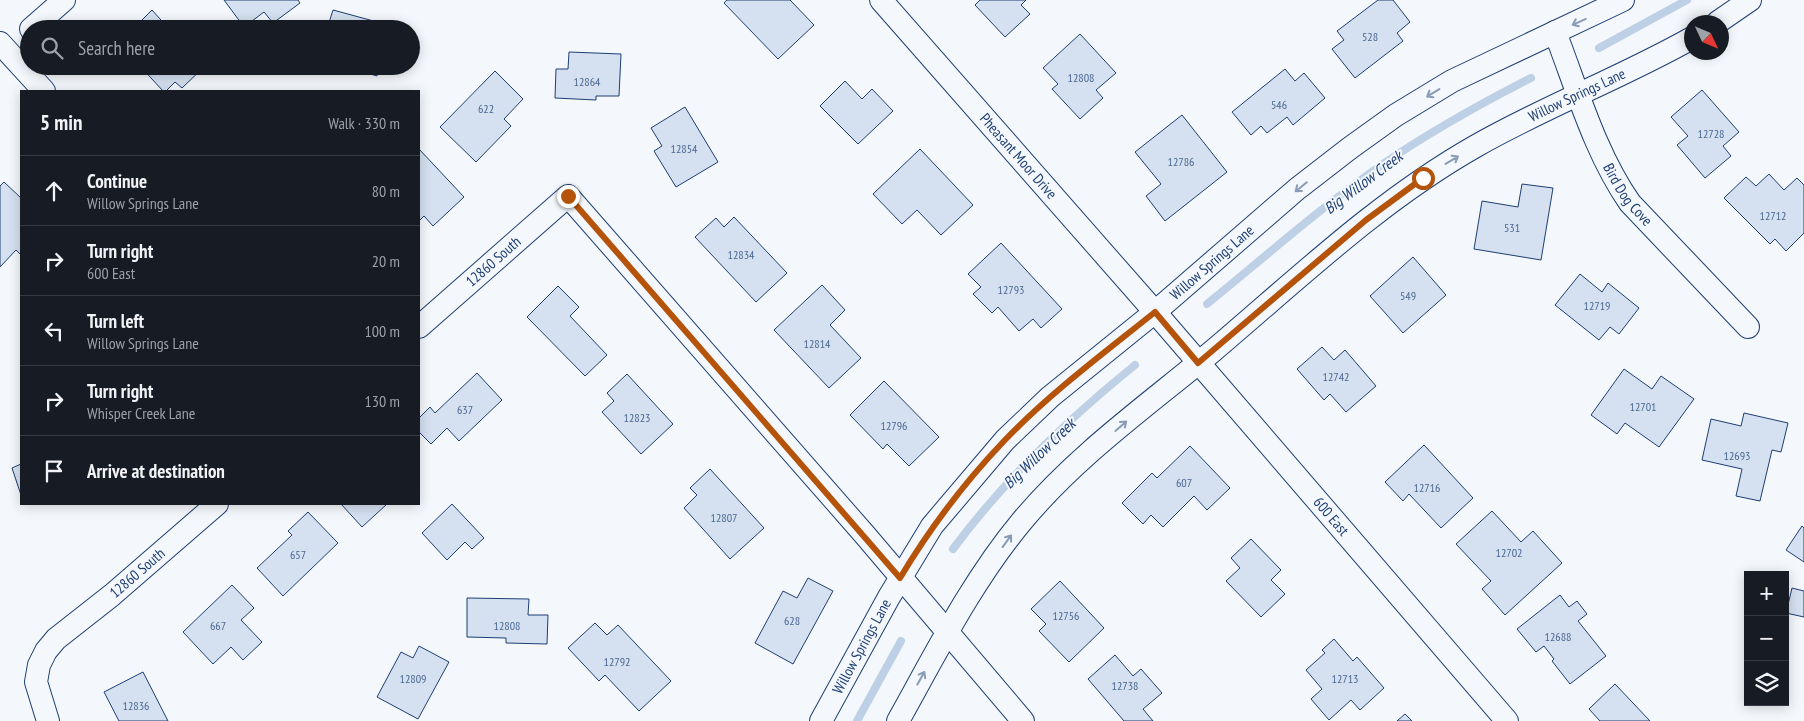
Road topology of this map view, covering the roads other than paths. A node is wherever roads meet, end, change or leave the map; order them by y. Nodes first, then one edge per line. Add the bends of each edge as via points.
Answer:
1 (64, 0) edge
2 (881, 0) edge
3 (1623, 0) edge
4 (1750, 0) edge
5 (1728, 15) edge
6 (41, 20) edge
7 (1555, 32) junction
8 (20, 37) edge
9 (1684, 42) edge
10 (2, 49) edge
11 (20, 67) edge
12 (28, 75) edge
13 (43, 90) edge
14 (1578, 94) junction
15 (1155, 312) junction
16 (420, 326) edge
17 (1748, 327) dead end
18 (1198, 363) junction
19 (216, 505) edge
20 (900, 578) junction
21 (947, 632) junction
22 (48, 721) edge
23 (821, 721) edge
24 (898, 721) edge
25 (1023, 721) edge
26 (1507, 721) edge

1 - 6 street
2 - 15 street, Pheasant Moor Drive
3 -> 7 street, Willow Springs Lane
4 - 5 street
7 - 14 street, Bird Dog Cove
7 -> 15 street, Willow Springs Lane via 1452,82 1388,120 1298,189
8 - 10 street
9 - 14 street, Willow Springs Lane via 1633,70
10 - 11 street
12 - 13 street
14 - 17 street, Bird Dog Cove via 1614,176 1630,203
18 -> 14 street, Willow Springs Lane via 1366,220 1423,178 1483,142
15 - 18 street, 600 East
15 - 20 street, Willow Springs Lane via 1050,397 1005,440 932,526
16 - 20 street, 12860 South via 568,196
21 -> 18 street, Willow Springs Lane via 993,560 1045,494 1138,411
18 - 26 street, 600 East
19 - 22 street, 12860 South via 56,639 46,651 36,682
20 - 21 street
20 - 23 street, Willow Springs Lane
24 -> 21 street, Willow Springs Lane
21 - 25 street

